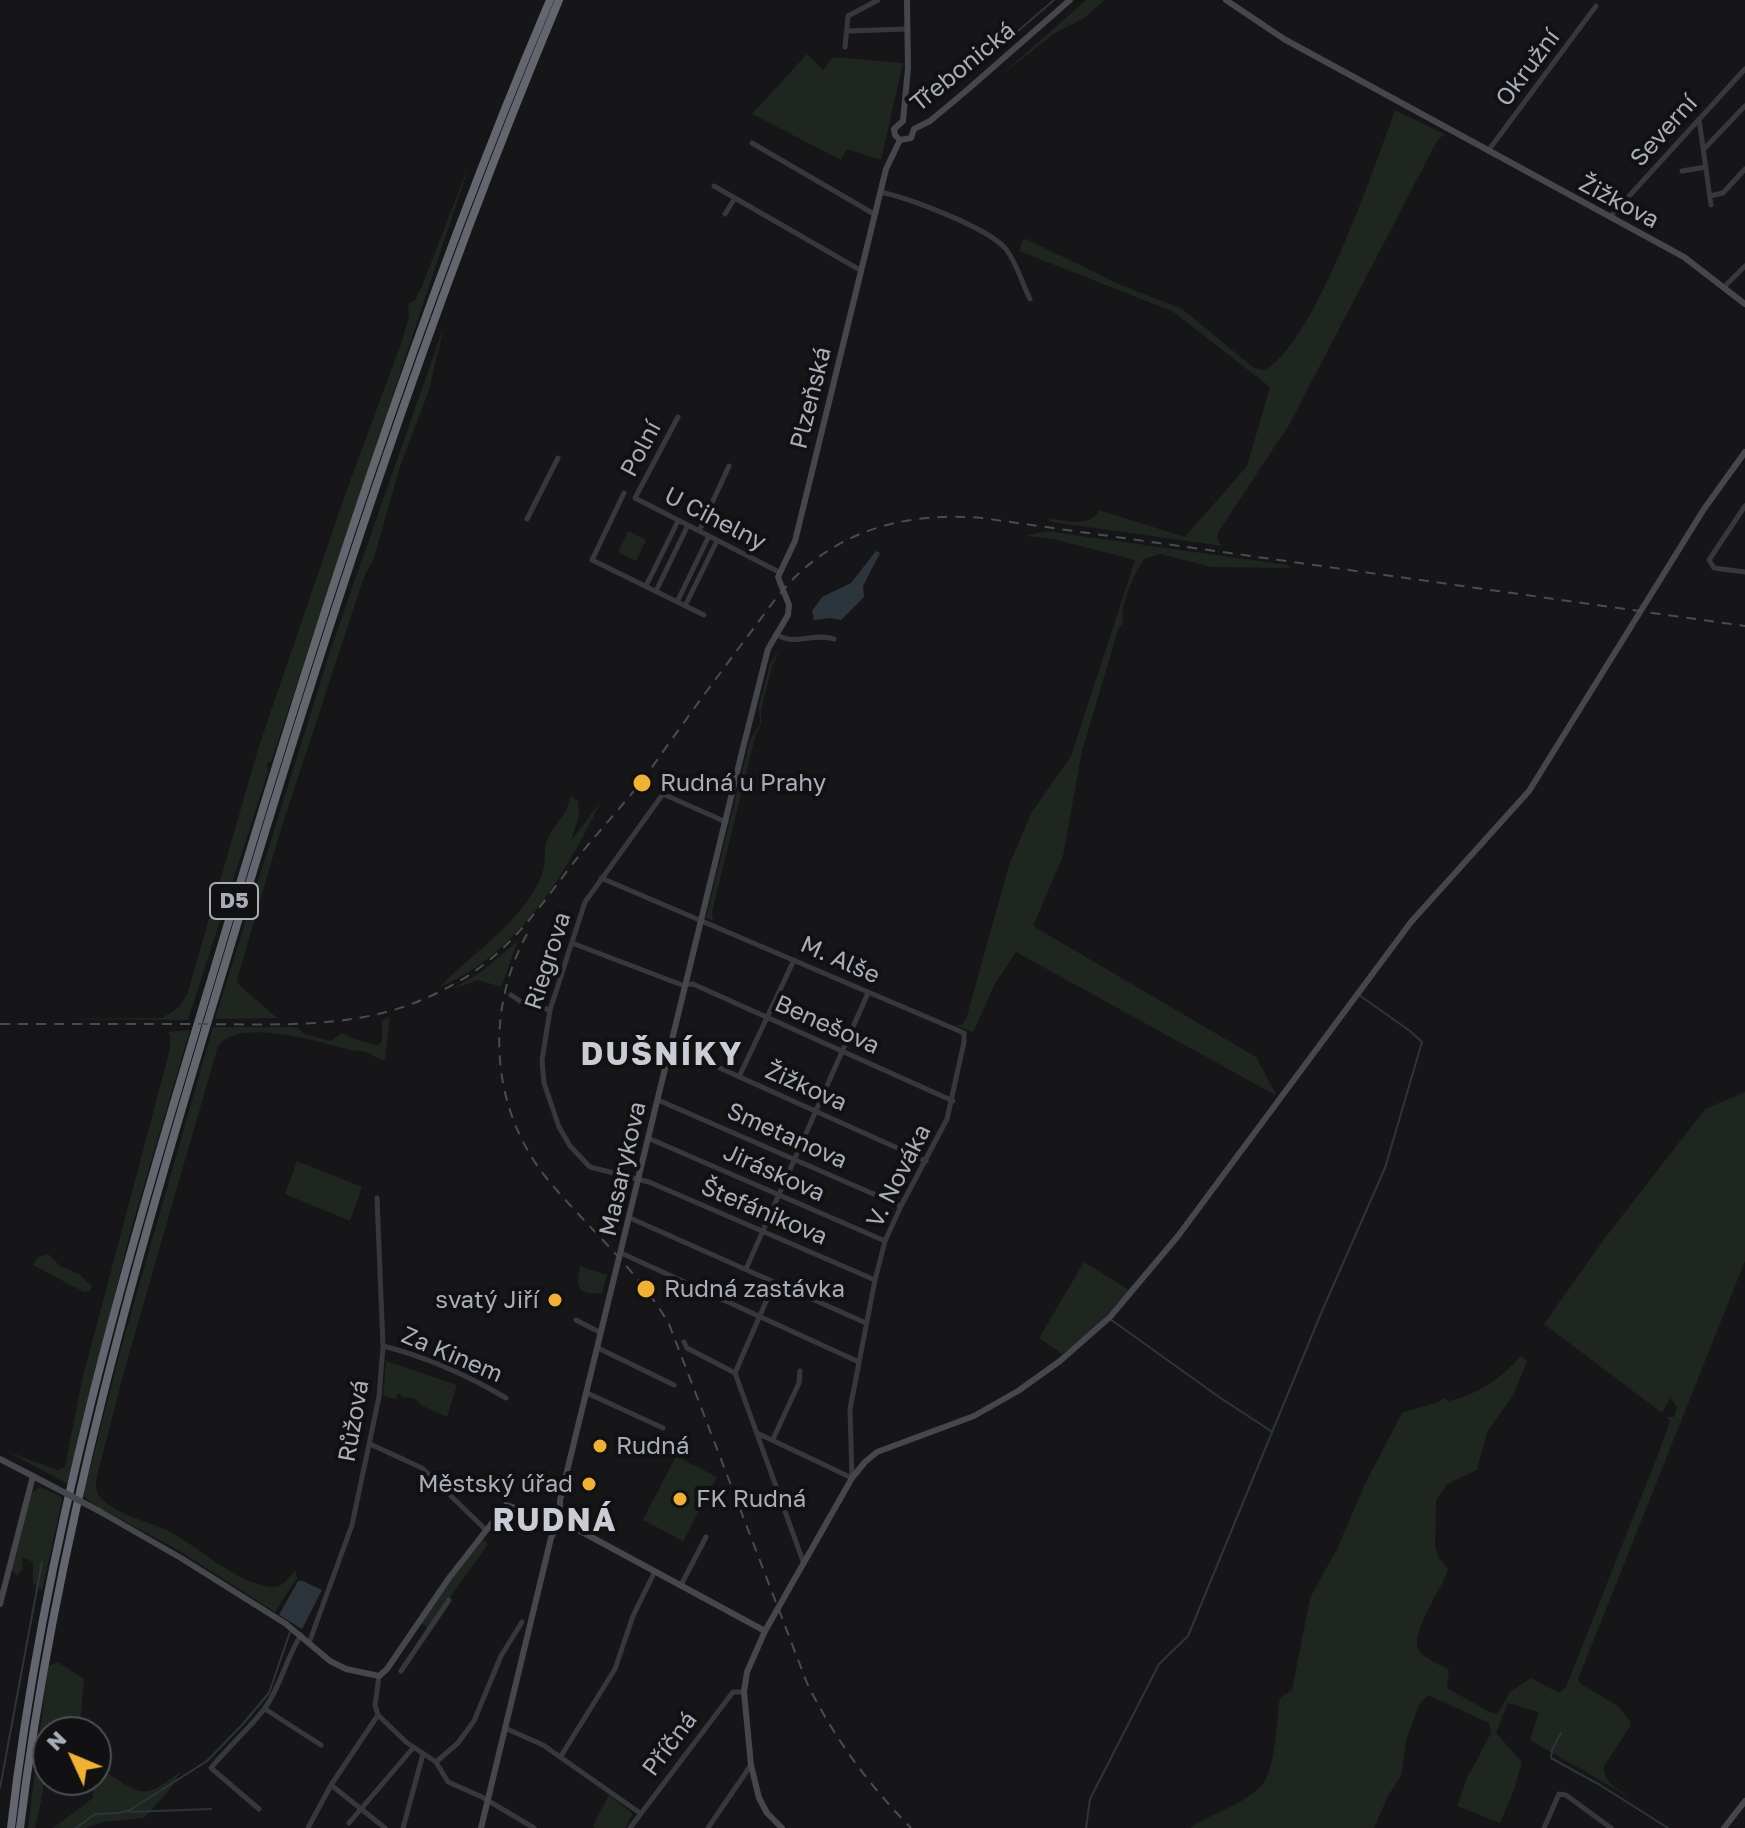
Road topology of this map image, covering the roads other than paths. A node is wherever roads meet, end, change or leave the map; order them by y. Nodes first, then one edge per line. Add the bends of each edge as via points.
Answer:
1 (550, 0) edge
2 (559, 0) edge
3 (878, 0) edge
4 (907, 0) edge
5 (1070, 0) edge
6 (1226, 0) edge
7 (1596, 6) dead end
8 (907, 29) junction
9 (848, 31) junction
10 (845, 47) dead end
11 (1745, 69) edge
12 (1745, 106) edge
13 (1699, 119) junction
14 (903, 121) junction
15 (914, 129) junction
16 (1690, 130) junction
17 (1701, 132) junction
18 (900, 140) junction
19 (752, 143) dead end
20 (1704, 150) junction
21 (1488, 151) junction
22 (1706, 167) junction
23 (1745, 169) edge
24 (1682, 171) dead end
25 (714, 186) dead end
26 (880, 191) junction
27 (1710, 196) junction
28 (735, 198) junction
29 (1711, 205) dead end
30 (725, 214) dead end
31 (874, 214) junction
32 (1610, 217) junction
33 (1745, 266) edge
34 (860, 270) junction
35 (1724, 287) junction
36 (1030, 299) dead end
37 (1745, 304) edge
38 (678, 417) dead end
39 (1745, 452) edge
40 (558, 458) dead end
41 (729, 466) dead end
42 (624, 493) dead end
43 (635, 498) joint
44 (1745, 506) edge
45 (1742, 516) edge
46 (527, 519) dead end
47 (678, 521) junction
48 (688, 525) junction
49 (699, 531) junction
50 (709, 536) junction
51 (717, 541) junction
52 (779, 572) junction
53 (1745, 572) edge
54 (646, 586) junction
55 (656, 591) junction
56 (677, 602) junction
57 (685, 606) junction
58 (704, 615) dead end
59 (776, 634) junction
60 (834, 639) dead end
61 (726, 822) junction
62 (601, 878) junction
63 (702, 919) junction
64 (572, 943) junction
65 (794, 960) junction
66 (686, 985) junction
67 (868, 993) junction
68 (511, 995) dead end
69 (550, 1010) junction
70 (766, 1018) junction
71 (964, 1033) joint
72 (671, 1046) junction
73 (843, 1052) junction
74 (739, 1077) junction
75 (658, 1100) junction
76 (953, 1101) junction
77 (816, 1111) junction
78 (648, 1138) junction
79 (795, 1160) junction
80 (926, 1161) junction
81 (639, 1180) junction
82 (779, 1196) junction
83 (377, 1198) dead end
84 (901, 1206) junction
85 (630, 1218) junction
86 (763, 1231) junction
87 (885, 1241) junction
88 (621, 1253) junction
89 (746, 1269) junction
90 (875, 1280) junction
91 (774, 1283) junction
92 (759, 1318) junction
93 (576, 1320) dead end
94 (866, 1323) junction
95 (602, 1333) junction
96 (684, 1342) dead end
97 (383, 1346) junction
98 (598, 1348) junction
99 (859, 1362) junction
100 (800, 1371) dead end
101 (735, 1373) junction
102 (674, 1385) dead end
103 (587, 1393) junction
104 (506, 1398) dead end
105 (663, 1428) dead end
106 (757, 1433) junction
107 (773, 1439) junction
108 (370, 1444) junction
109 (0, 1459) edge
110 (33, 1476) junction
111 (852, 1478) junction
112 (553, 1519) junction
113 (485, 1529) junction
114 (706, 1537) dead end
115 (804, 1565) junction
116 (655, 1571) junction
117 (681, 1585) junction
118 (449, 1600) dead end
119 (0, 1604) edge
120 (522, 1622) dead end
121 (418, 1623) junction
122 (428, 1631) junction
123 (765, 1631) junction
124 (516, 1632) junction
125 (528, 1634) junction
126 (301, 1635) junction
127 (309, 1643) junction
128 (401, 1671) dead end
129 (379, 1676) junction
130 (744, 1692) junction
131 (265, 1709) junction
132 (378, 1715) junction
133 (505, 1728) junction
134 (321, 1745) dead end
135 (413, 1748) junction
136 (423, 1754) junction
137 (561, 1756) junction
138 (436, 1762) junction
139 (751, 1765) junction
140 (331, 1785) junction
141 (488, 1801) junction
142 (1745, 1801) edge
143 (361, 1808) junction
144 (259, 1809) dead end
145 (640, 1813) junction
146 (349, 1823) dead end
147 (11, 1828) edge
148 (20, 1828) edge
149 (306, 1828) edge
150 (385, 1828) edge
151 (403, 1828) edge
152 (481, 1828) edge
153 (534, 1828) edge
154 (630, 1828) edge
155 (708, 1828) edge
156 (782, 1828) edge
157 (1544, 1828) edge
158 (1611, 1828) edge
159 (1724, 1828) edge

1 - 147 highway, D5 via 404,379 196,1028 65,1516
2 - 148 highway, D5 via 484,184 406,403 213,1001 119,1334 74,1520 46,1654
3 - 9 street via 848,16
4 - 8 street, Plzeňská
5 - 15 street, Třebonická via 930,121
6 - 21 street, Žižkova via 1284,39
7 - 21 street, Okružní
8 - 9 street
8 - 14 street, Plzeňská
9 - 10 street
11 - 13 street, Severní
12 - 20 street
13 - 16 street, Severní
13 - 17 street
14 - 15 street
14 - 18 street, Plzeňská via 894,129
15 - 18 street, Plzeňská via 911,138
16 - 17 street
16 - 32 street, Severní
17 - 20 street
18 - 26 street, Plzeňská
19 - 31 street
20 - 22 street
21 - 32 street, Žižkova
22 - 24 street
22 - 27 street
23 - 27 street via 1723,193
25 - 28 street
26 - 31 street, Plzeňská
26 - 36 street via 992,236 1007,251
27 - 29 street
28 - 30 street
28 - 34 street
31 - 34 street, Plzeňská
32 - 35 street, Žižkova via 1684,257
33 - 35 street
34 - 52 street, Plzeňská via 795,541
35 - 37 street, Žižkova
38 - 43 street, Polní
39 - 111 street via 1529,791 1411,922 1178,1236 1110,1317 1018,1391 974,1416 877,1452
40 - 46 street
41 - 49 street
42 - 54 street via 592,560
43 - 47 street, U Cihelny
44 - 45 street
45 - 53 street via 1710,563
47 - 48 street, U Cihelny
47 - 54 street
48 - 49 street, U Cihelny
48 - 55 street
49 - 50 street, U Cihelny
50 - 51 street, U Cihelny
50 - 56 street
51 - 52 street, U Cihelny
51 - 57 street
52 - 59 street via 789,605
54 - 55 street
55 - 56 street
56 - 57 street
57 - 58 street
59 - 60 street via 789,641 819,635
59 - 61 street, Masarykova
61 - 62 street, Riegrova via 663,794
61 - 63 street, Masarykova
62 - 63 street, M. Alše
62 - 64 street, Riegrova via 585,902
63 - 65 street, M. Alše
63 - 66 street, Masarykova
64 - 66 street, Benešova
64 - 69 street, Riegrova
65 - 67 street, M. Alše
65 - 70 street
66 - 70 street, Benešova
66 - 72 street, Masarykova
67 - 71 street, M. Alše
67 - 73 street
68 - 69 street
69 - 81 street, Riegrova via 543,1071 559,1127 590,1167
70 - 73 street, Benešova
70 - 74 street
71 - 76 street, V. Nováka
72 - 74 street, Žižkova
72 - 75 street, Masarykova
73 - 76 street, Benešova
73 - 77 street
74 - 77 street, Žižkova
75 - 78 street, Masarykova
75 - 79 street, Smetanova
76 - 80 street, V. Nováka
77 - 79 street
77 - 80 street, Žižkova
78 - 81 street, Masarykova
78 - 82 street, Jiráskova
79 - 82 street
79 - 84 street, Smetanova
80 - 84 street, V. Nováka
81 - 85 street, Masarykova
81 - 86 street, Štefánikova
82 - 86 street
82 - 87 street, Jiráskova
83 - 97 street, Růžová
84 - 87 street, V. Nováka
85 - 88 street, Masarykova
85 - 89 street
86 - 89 street
86 - 90 street, Štefánikova
87 - 90 street, V. Nováka
88 - 92 street
88 - 95 street, Masarykova
89 - 91 street
90 - 94 street, V. Nováka
91 - 92 street
91 - 94 street
92 - 99 street
92 - 101 street
93 - 95 street
94 - 99 street, V. Nováka
95 - 98 street, Masarykova
96 - 101 street
97 - 104 street, Za Kinem via 419,1355
97 - 108 street, Růžová
98 - 102 street
98 - 103 street, Masarykova
99 - 111 street, V. Nováka via 850,1409
100 - 107 street
101 - 106 street
103 - 105 street
103 - 112 street, Masarykova
106 - 107 street
106 - 115 street
107 - 111 street
108 - 113 street via 422,1468
108 - 127 street, Růžová via 352,1525
109 - 110 street
110 - 119 street
110 - 126 street, bridge via 181,1558
111 - 115 street
112 - 113 street via 506,1505
112 - 116 street
112 - 125 street
113 - 121 street
114 - 117 street
115 - 123 street
116 - 117 street
116 - 137 street via 615,1669
117 - 123 street
118 - 122 street
120 - 124 street
121 - 122 street
121 - 129 street
122 - 128 street
123 - 130 street
124 - 125 street
124 - 138 street via 474,1721
125 - 133 street
126 - 127 street
126 - 131 street
127 - 129 street via 346,1669
129 - 132 street
130 - 139 street
130 - 145 street, Příčná via 733,1692
131 - 134 street
131 - 144 street via 211,1768
132 - 135 street
132 - 140 street
133 - 137 street
133 - 141 street
135 - 136 street
135 - 143 street
136 - 138 street
136 - 151 street
137 - 145 street
138 - 141 street via 448,1782
139 - 155 street
139 - 156 street via 759,1798
140 - 143 street
140 - 149 street
141 - 152 street
141 - 153 street
142 - 159 street
143 - 146 street
143 - 150 street
145 - 154 street, Příčná
157 - 158 street via 1559,1794

